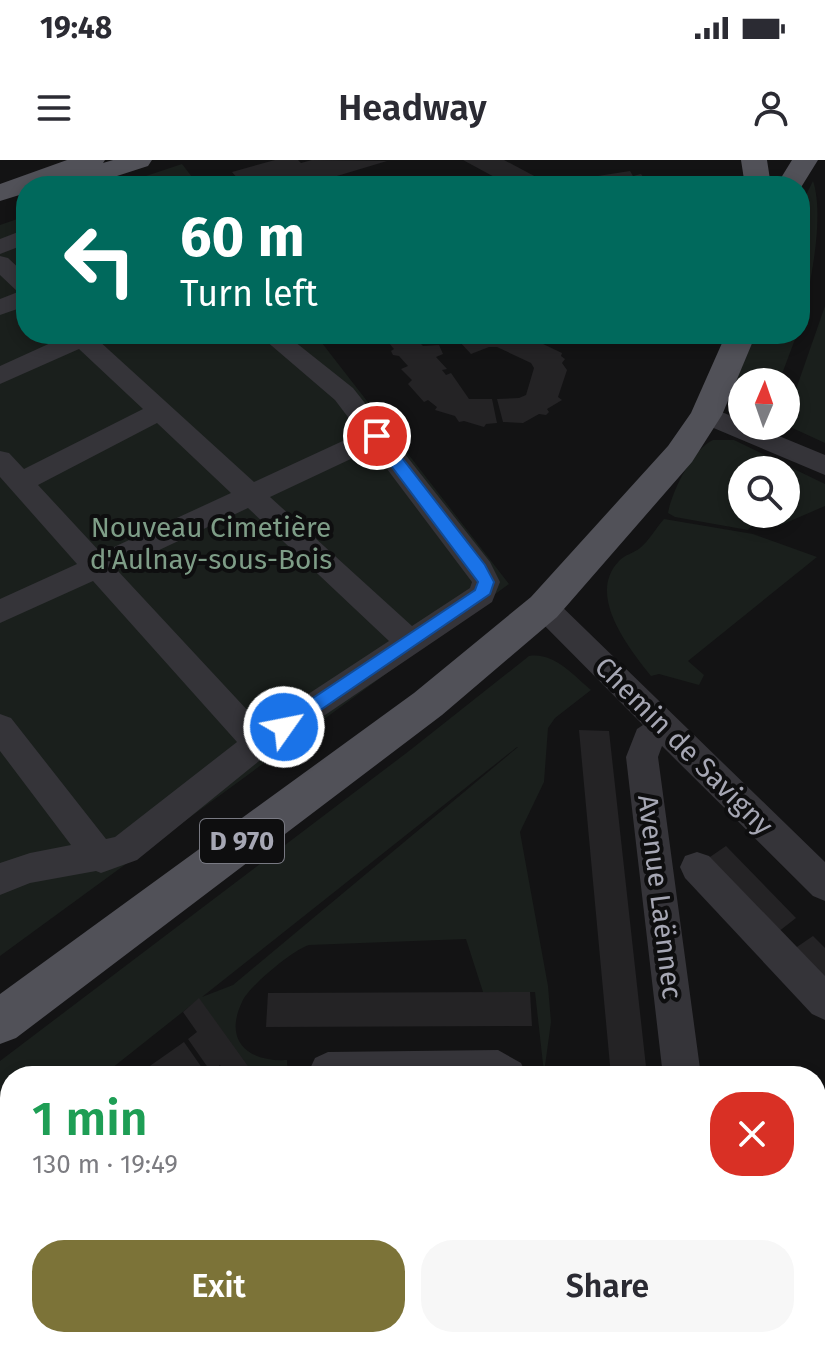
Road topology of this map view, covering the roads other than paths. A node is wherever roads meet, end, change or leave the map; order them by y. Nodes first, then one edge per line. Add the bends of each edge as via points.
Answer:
1 (92, 160) edge
2 (139, 160) edge
3 (47, 176) edge
4 (92, 176) edge
5 (0, 263) edge
6 (16, 278) edge
7 (67, 344) edge
8 (92, 344) edge
9 (282, 344) edge
10 (718, 344) edge
11 (737, 344) edge
12 (0, 376) edge
13 (160, 411) junction
14 (706, 415) junction
15 (377, 436) junction
16 (0, 460) edge
17 (825, 466) edge
18 (21, 482) junction
19 (252, 495) junction
20 (618, 522) junction
21 (99, 565) junction
22 (544, 607) junction
23 (0, 612) edge
24 (411, 643) junction
25 (0, 727) edge
26 (663, 727) junction
27 (258, 744) junction
28 (101, 858) junction
29 (697, 867) dead end
30 (0, 880) edge
31 (825, 885) edge
32 (825, 1002) edge
33 (0, 1022) edge
34 (681, 1066) edge

1 - 3 main road
2 - 4 main road
5 - 6 street
7 - 12 street
8 - 13 street
9 - 15 street via 344,394
10 - 20 main road, D 970
11 - 14 main road, D 970
13 - 18 street
13 - 19 street
14 - 17 street
14 - 20 main road, D 970 via 680,454
15 - 19 street
15 - 24 street via 486,582 482,594
16 - 18 street
18 - 21 street
19 - 21 street
19 - 24 street
20 - 22 main road, D 970
21 - 23 street
21 - 27 street
22 - 26 street, Chemin de Savigny
22 - 33 main road, D 970 via 428,704
24 - 27 street
25 - 28 street
26 - 31 street, Chemin de Savigny
26 - 34 street, Avenue Laënnec via 648,738 642,757
27 - 28 street via 125,849
28 - 30 street via 25,868
29 - 32 street

